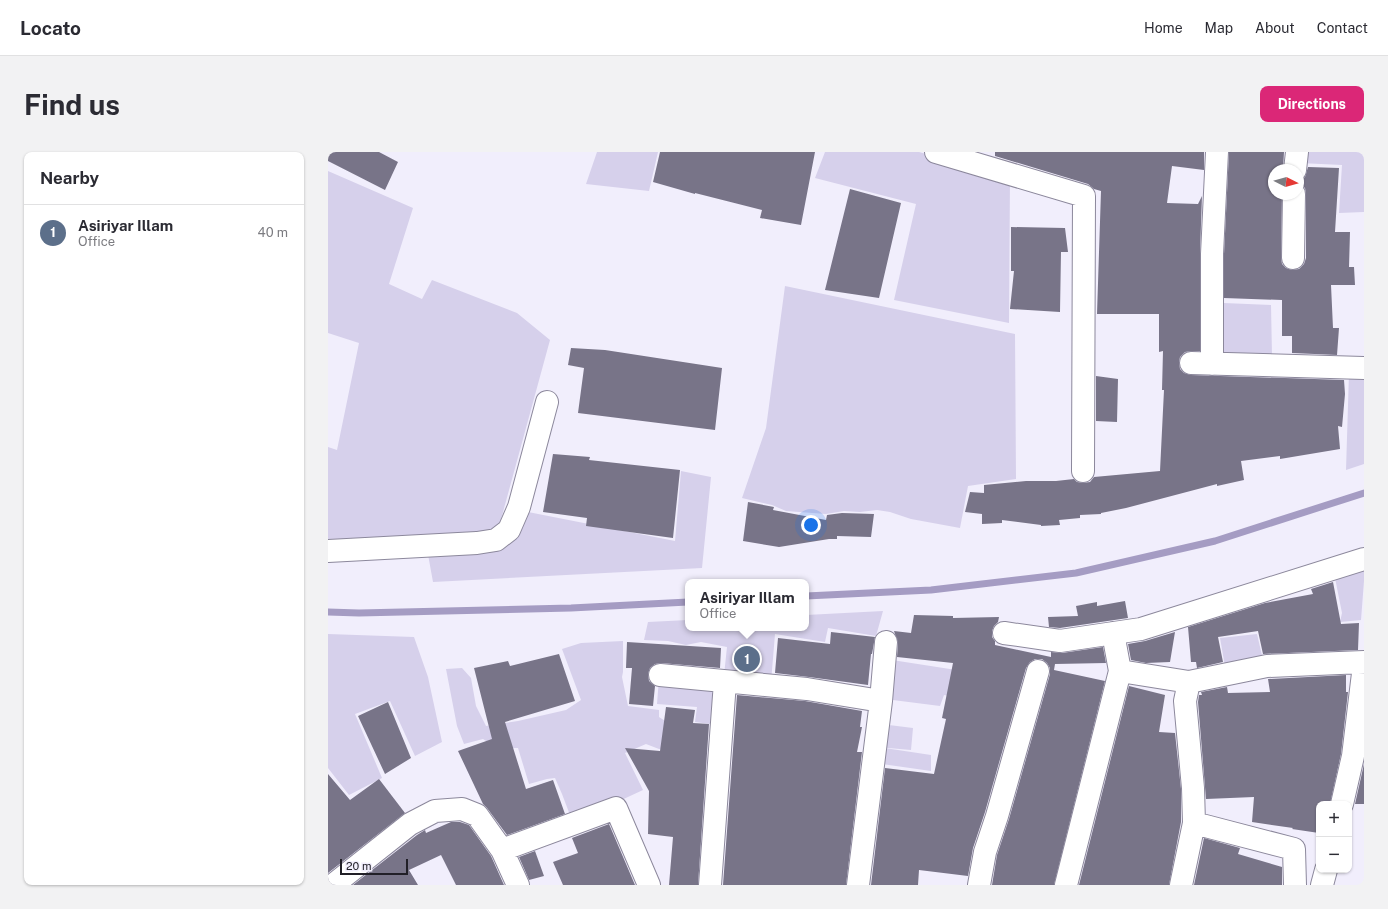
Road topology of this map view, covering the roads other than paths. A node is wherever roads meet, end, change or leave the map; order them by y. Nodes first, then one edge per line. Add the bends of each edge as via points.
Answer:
1 (936, 152) edge
2 (1217, 152) edge
3 (1297, 152) edge
4 (1296, 164) edge
5 (1294, 200) edge
6 (1293, 258) dead end
7 (1364, 368) edge
8 (547, 402) dead end
9 (1083, 471) dead end
10 (328, 551) edge
11 (1364, 559) edge
12 (1004, 633) dead end
13 (1113, 633) junction
14 (886, 642) dead end
15 (1364, 662) edge
16 (1364, 665) edge
17 (1038, 671) dead end
18 (1120, 671) junction
19 (660, 675) dead end
20 (725, 682) junction
21 (1189, 682) junction
22 (881, 701) junction
23 (1343, 801) edge
24 (1194, 823) junction
25 (502, 850) junction
26 (1325, 873) edge
27 (333, 885) edge
28 (518, 885) edge
29 (649, 885) edge
30 (710, 885) edge
31 (858, 885) edge
32 (979, 885) edge
33 (1066, 885) edge
34 (1181, 885) edge
35 (1295, 885) edge
36 (1322, 885) edge

1 - 9 street via 1084,196
2 - 7 street via 1212,254 1201,363
3 - 4 street
5 - 6 street
8 - 10 street via 519,507 509,530 496,540
11 - 13 street via 1141,629
12 - 13 street via 1060,641
13 - 18 street
14 - 22 street
15 - 21 street via 1267,666
16 - 23 street via 1353,756
17 - 32 street via 985,852
18 - 21 street
18 - 33 street
19 - 20 street
20 - 22 street via 807,689
20 - 30 street
21 - 24 street via 1185,701
22 - 31 street
24 - 34 street
24 - 35 street via 1294,849
25 - 27 street via 477,815 462,809 435,811 410,824
25 - 28 street
25 - 29 street via 616,808
26 - 36 street

